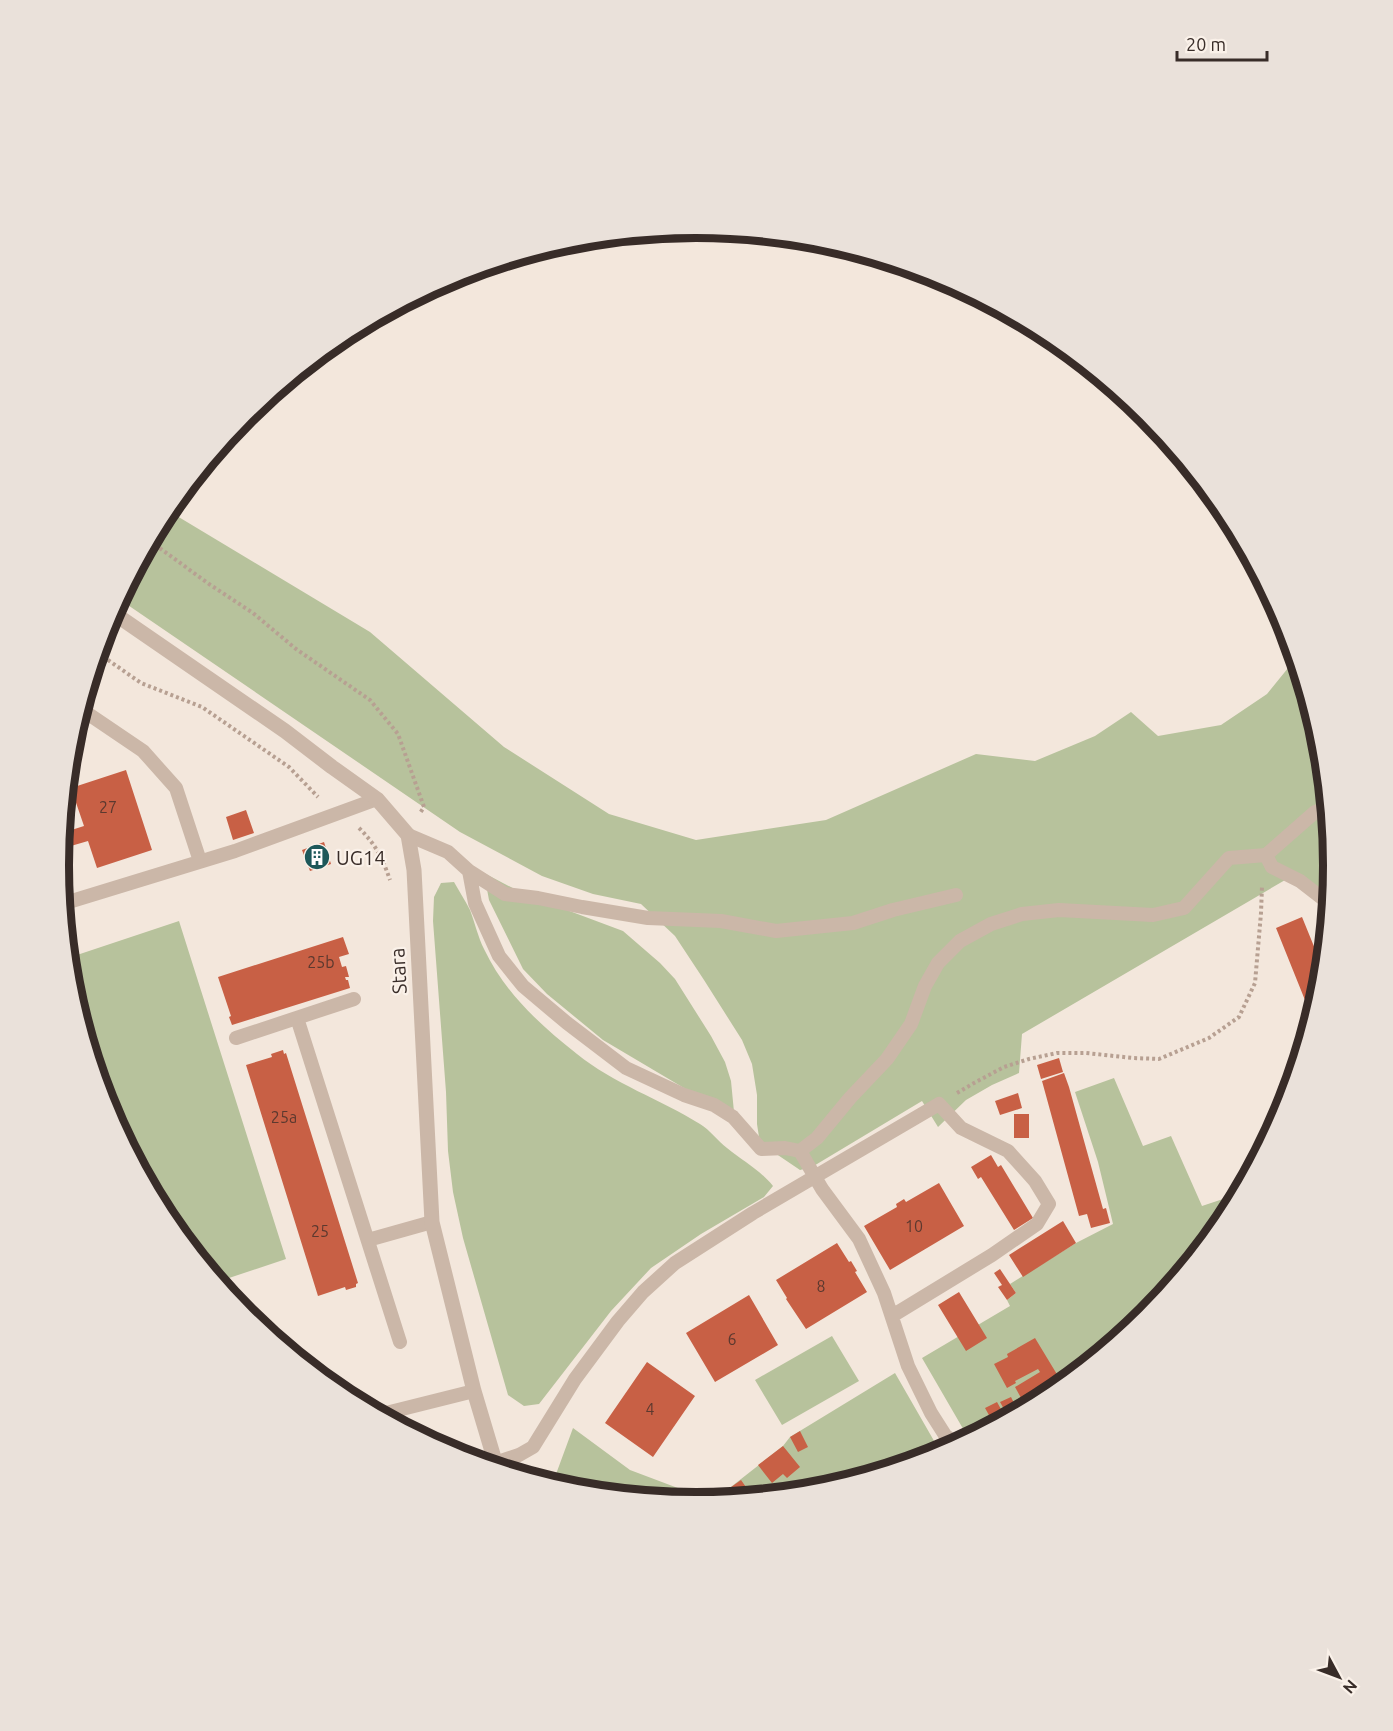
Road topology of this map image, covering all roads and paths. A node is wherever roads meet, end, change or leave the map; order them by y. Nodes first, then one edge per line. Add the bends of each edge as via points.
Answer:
1 (157, 546) edge
2 (120, 618) edge
3 (104, 658) edge
4 (88, 713) edge
5 (377, 799) junction
6 (1322, 810) edge
7 (345, 811) junction
8 (408, 835) junction
9 (200, 861) junction
10 (1269, 861) junction
11 (469, 871) junction
12 (391, 888) dead end
13 (956, 896) dead end
14 (1323, 899) edge
15 (70, 902) edge
16 (354, 999) dead end
17 (297, 1018) junction
18 (236, 1038) dead end
19 (939, 1104) junction
20 (800, 1151) junction
21 (815, 1178) junction
22 (432, 1222) junction
23 (368, 1240) junction
24 (892, 1316) junction
25 (400, 1342) dead end
26 (474, 1391) junction
27 (389, 1412) edge
28 (950, 1439) edge
29 (494, 1460) edge
30 (503, 1463) edge

1 - 8 path via 370,699 398,734 424,807
2 - 5 street
3 - 7 path via 141,683 202,707 289,767 318,798
4 - 9 lane via 143,751 176,788
5 - 7 lane
5 - 8 street
6 - 10 lane
7 - 9 lane
7 - 12 path via 373,841
8 - 11 lane via 448,852
8 - 22 street, Stara via 414,870
9 - 15 lane
10 - 14 lane
10 - 19 path via 1262,882 1255,983 1239,1017 1209,1038 1159,1059 1086,1053 1057,1053 1029,1059 984,1077
10 - 20 lane via 1229,858 1184,908 1153,915 1059,910 1022,914 991,924 960,941 938,963 911,1023 887,1059 817,1138
11 - 13 lane via 505,894 648,918 721,921 776,931 853,923
11 - 20 lane via 475,903 499,956 523,986 626,1068 733,1117 761,1149
16 - 17 lane
17 - 18 lane
17 - 23 lane
19 - 21 lane
19 - 24 lane via 961,1128 1008,1151 1049,1204 1037,1224
20 - 21 lane
21 - 24 lane via 859,1239
21 - 30 lane via 675,1263 643,1292 575,1378 533,1448
22 - 23 lane
22 - 26 street, Stara
23 - 25 lane
24 - 28 lane via 908,1366 931,1413
26 - 27 lane
26 - 29 street, Stara

